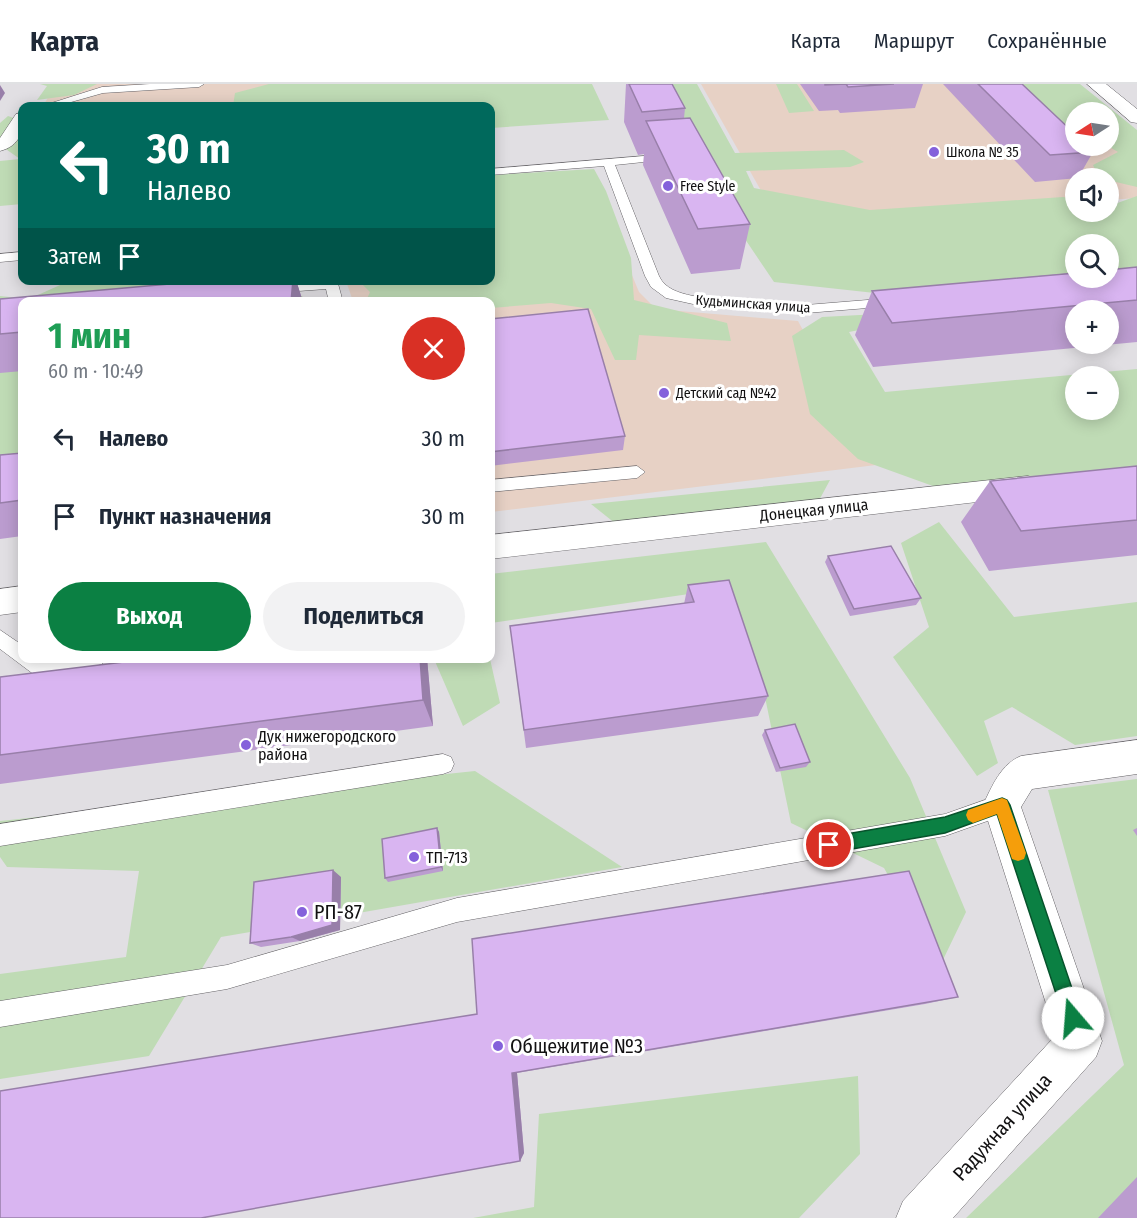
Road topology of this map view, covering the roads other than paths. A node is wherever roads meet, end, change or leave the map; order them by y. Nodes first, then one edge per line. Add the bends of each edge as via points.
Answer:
1 (199, 84) edge
2 (1096, 84) edge
3 (60, 102) edge
4 (1137, 118) edge
5 (18, 125) edge
6 (0, 145) edge
7 (676, 157) edge
8 (608, 162) junction
9 (495, 172) edge
10 (18, 256) edge
11 (0, 258) edge
12 (311, 285) edge
13 (260, 290) edge
14 (901, 301) edge
15 (637, 472) dead end
16 (1055, 483) edge
17 (495, 486) edge
18 (495, 546) edge
19 (18, 600) edge
20 (0, 602) edge
21 (0, 638) edge
22 (18, 652) edge
23 (1137, 757) edge
24 (443, 764) dead end
25 (1002, 805) junction
26 (0, 835) edge
27 (0, 1014) edge
28 (922, 1217) edge

1 - 3 lane via 102,90
2 - 4 street
5 - 6 street via 8,141
7 - 8 lane
8 - 9 lane
8 - 14 lane, Кудьминская улица via 652,276 671,295 806,309
10 - 11 lane
12 - 13 lane
15 - 17 lane
16 - 18 street, Донецкая улица
19 - 20 street
21 - 22 lane
23 - 25 street via 1021,774
24 - 26 lane
25 - 27 lane via 945,825 457,910 227,977
25 - 28 street, Радужная улица via 1080,1041

